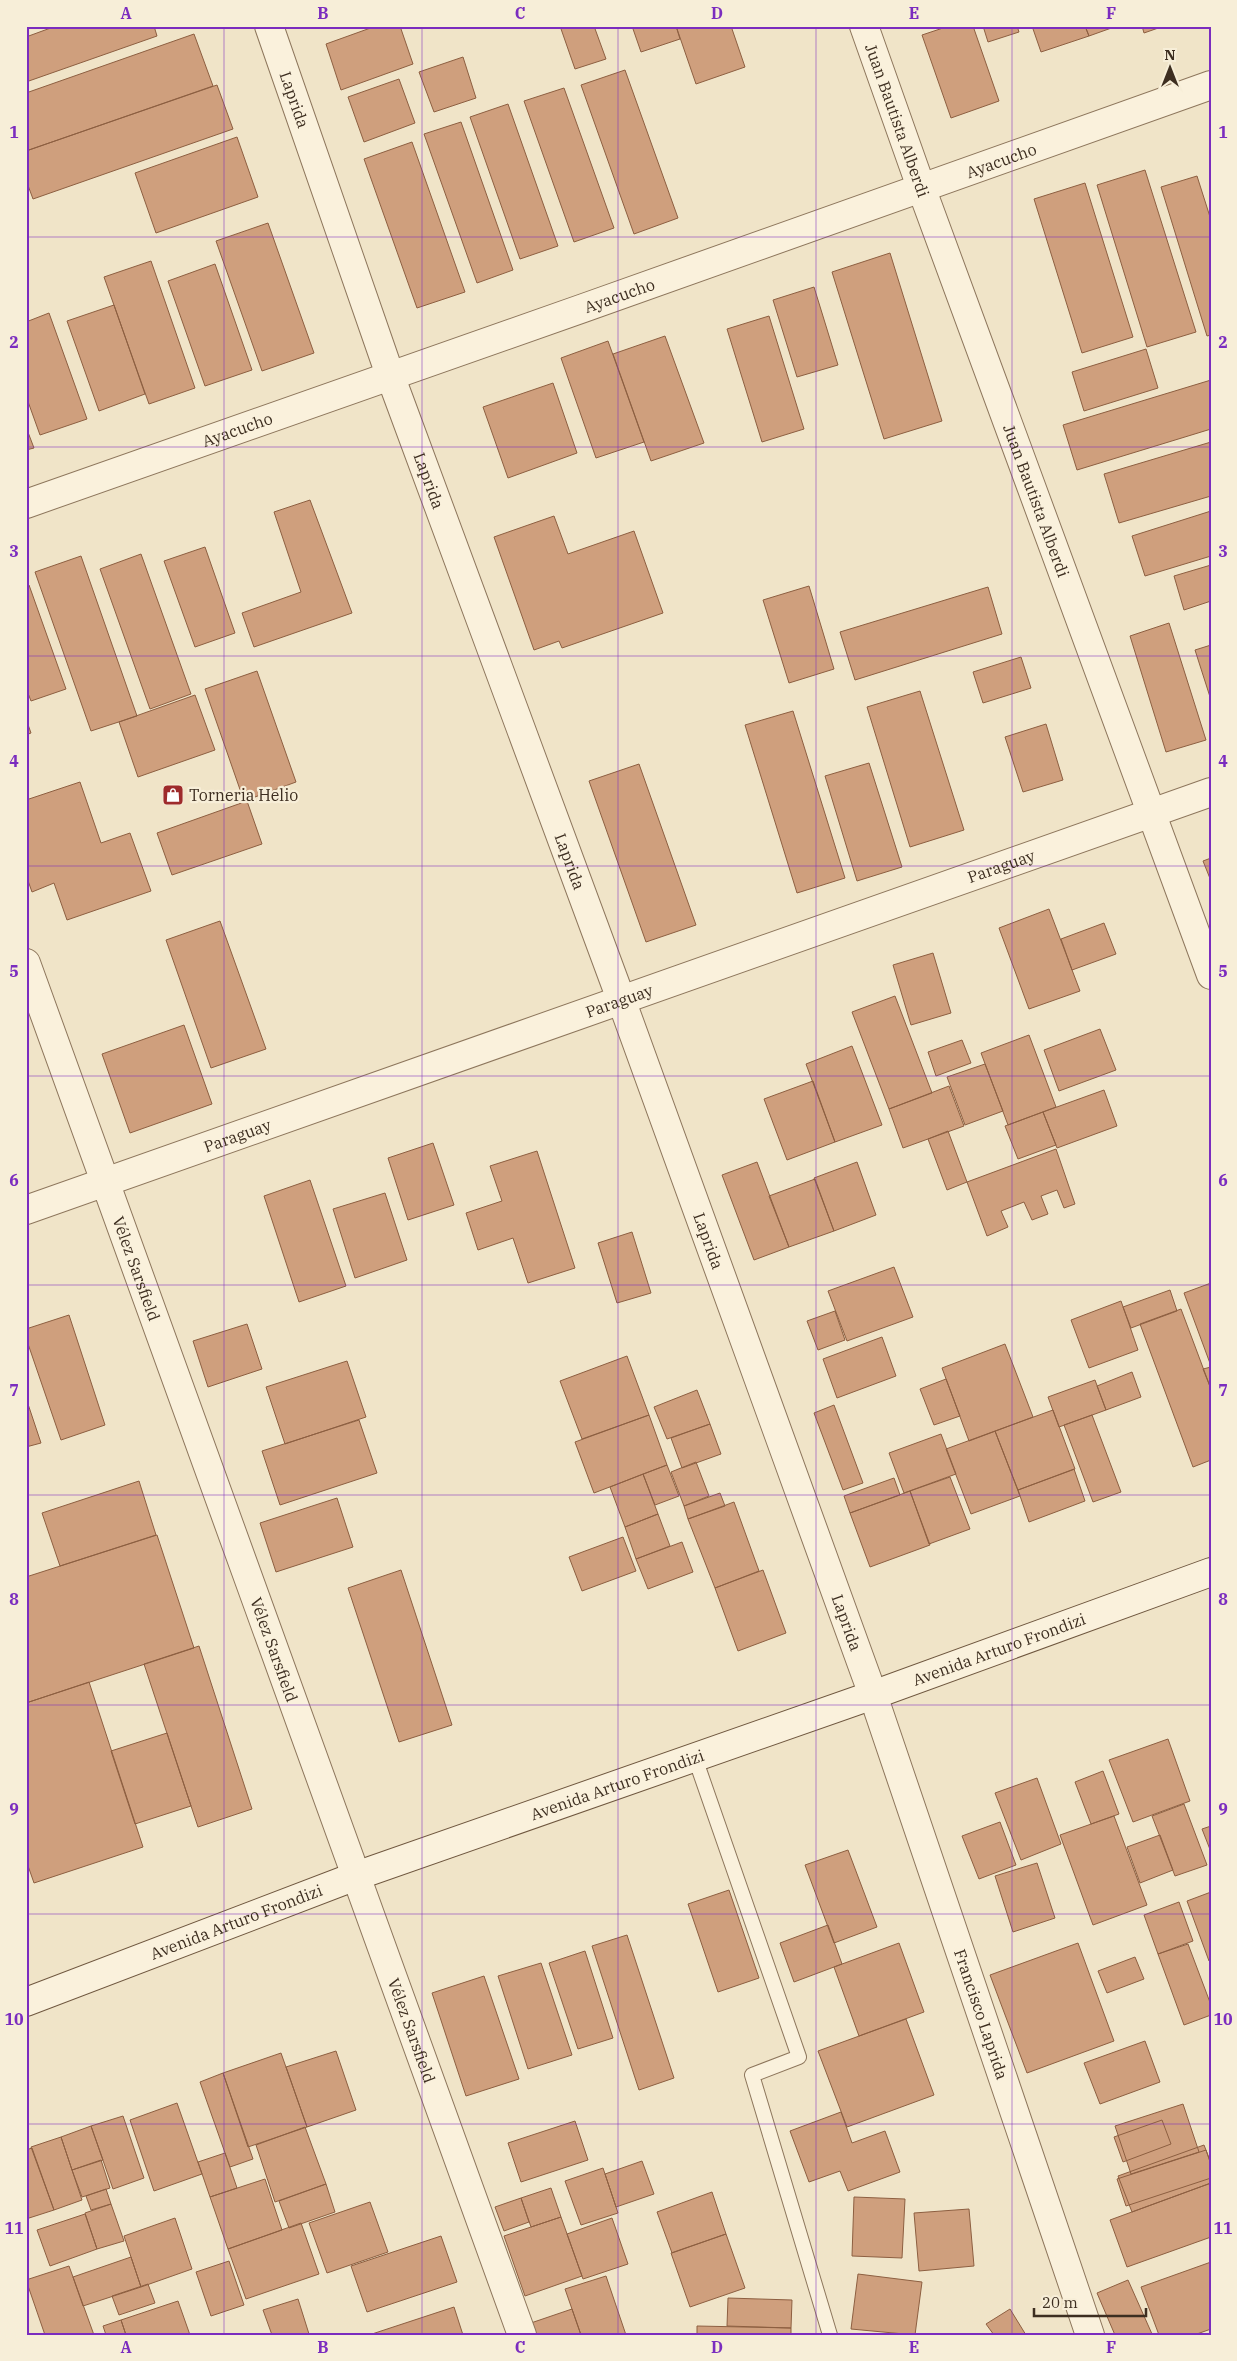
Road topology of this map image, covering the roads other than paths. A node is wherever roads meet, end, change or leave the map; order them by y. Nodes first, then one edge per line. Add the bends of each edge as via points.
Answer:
1 (269, 26) edge
2 (864, 26) edge
3 (1211, 85) edge
4 (922, 190) junction
5 (390, 375) junction
6 (26, 504) edge
7 (1211, 792) edge
8 (1152, 814) junction
9 (26, 963) edge
10 (1211, 975) edge
11 (622, 1002) junction
12 (106, 1184) junction
13 (26, 1210) edge
14 (1211, 1572) edge
15 (874, 1695) junction
16 (694, 1758) junction
17 (356, 1876) junction
18 (26, 2002) edge
19 (522, 2335) edge
20 (830, 2335) edge
21 (1090, 2335) edge

1 - 5 street, Laprida
2 - 4 street, Juan Bautista Alberdi
3 - 4 street, Ayacucho
4 - 5 street, Ayacucho
4 - 8 street, Juan Bautista Alberdi
5 - 6 street, Ayacucho
5 - 11 street, Laprida
7 - 8 street, Paraguay
8 - 10 street, Juan Bautista Alberdi
8 - 11 street, Paraguay
9 - 12 street, Vélez Sarsfield
11 - 12 street, Paraguay
11 - 15 street, Laprida
12 - 13 street, Paraguay
12 - 17 street, Vélez Sarsfield
14 - 15 street, Avenida Arturo Frondizi
15 - 16 street, Avenida Arturo Frondizi
15 - 21 street, Francisco Laprida
16 - 17 street, Avenida Arturo Frondizi
16 - 20 lane via 799,2057 752,2075
17 - 18 street, Avenida Arturo Frondizi
17 - 19 street, Vélez Sarsfield

